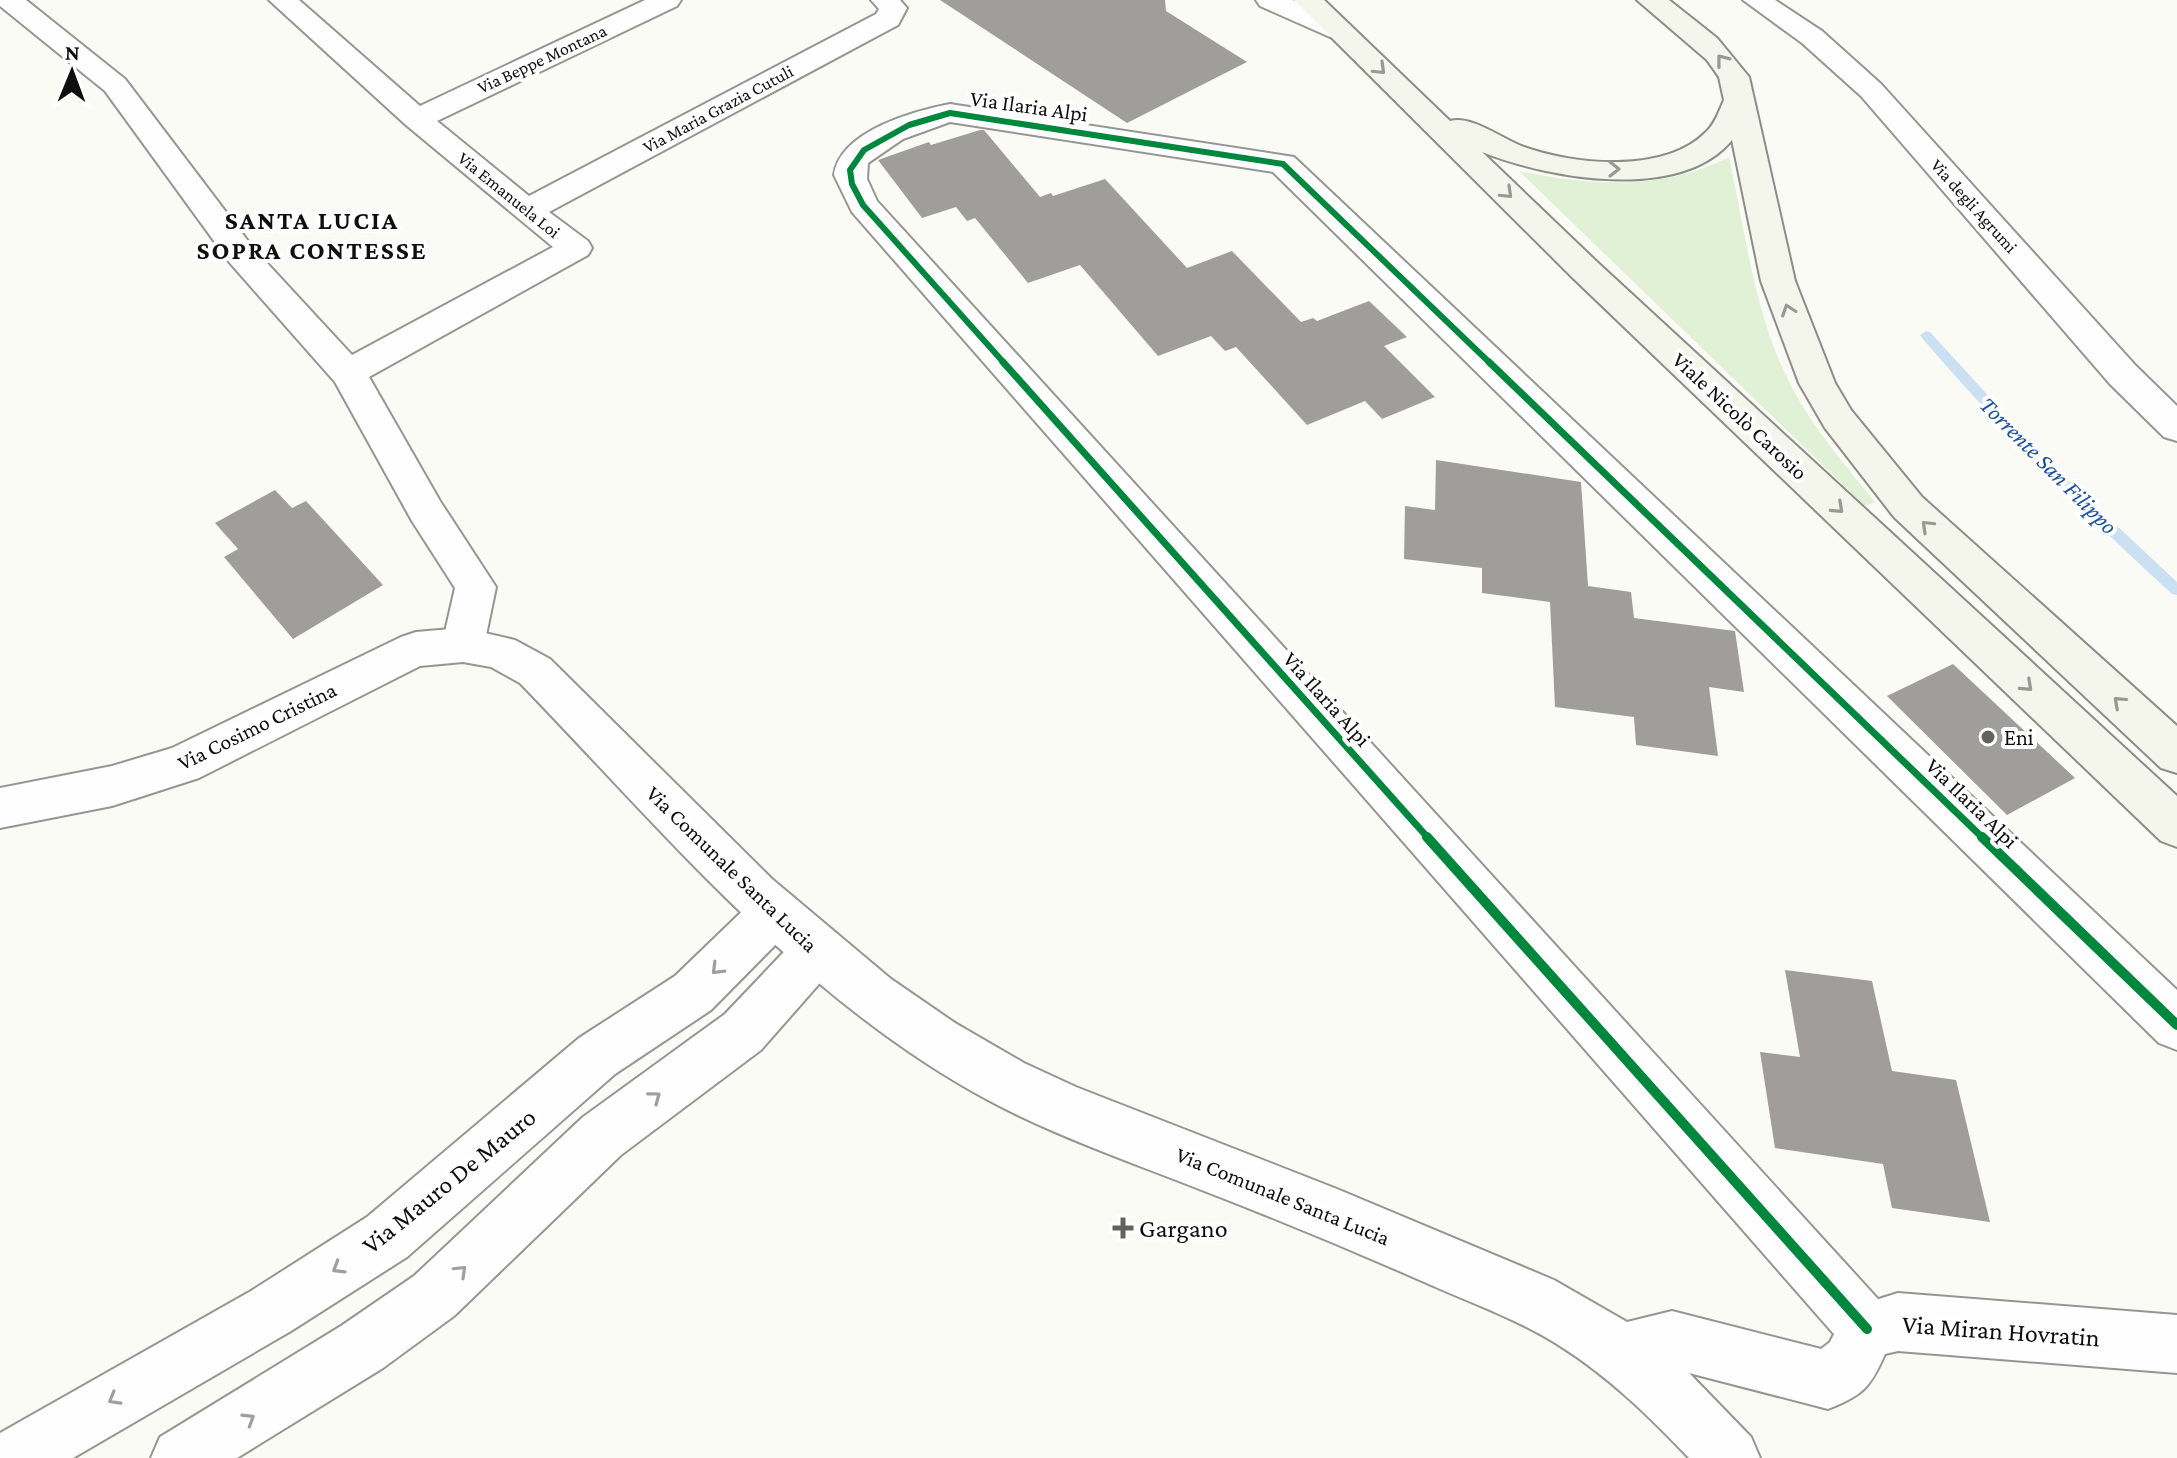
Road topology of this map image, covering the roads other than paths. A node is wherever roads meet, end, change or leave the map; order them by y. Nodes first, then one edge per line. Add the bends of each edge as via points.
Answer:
1 (9, 0) edge
2 (283, 0) edge
3 (667, 0) edge
4 (885, 0) edge
5 (1270, 0) edge
6 (1308, 0) edge
7 (1651, 0) edge
8 (1757, 0) edge
9 (1340, 31) junction
10 (1740, 98) junction
11 (1412, 100) junction
12 (417, 119) junction
13 (526, 211) junction
14 (348, 373) junction
15 (2177, 428) edge
16 (463, 645) junction
17 (2177, 754) edge
18 (0, 808) edge
19 (2177, 826) edge
20 (773, 914) junction
21 (816, 952) junction
22 (2177, 1025) edge
23 (1867, 1329) junction
24 (2177, 1344) edge
25 (1619, 1353) junction
26 (15, 1458) edge
27 (181, 1458) edge
28 (1730, 1458) edge

1 - 14 street via 115,85 242,256
2 - 12 street, Via Emanuela Loi
3 - 12 street, Via Beppe Montana
4 - 13 street, Via Maria Grazia Cutuli via 893,8 888,19
5 - 9 street
6 - 9 main road, Viale Nicolò Carosio
10 -> 7 main road via 1723,59
8 - 15 street, Via degli Agrumi via 1812,37 1871,90 2123,375
9 -> 11 main road, Viale Nicolò Carosio
11 -> 10 main road via 1497,150 1563,166 1635,169 1666,163 1711,143
17 -> 10 main road via 1908,507 1838,419 1817,383 1778,281
11 -> 19 main road, Viale Nicolò Carosio via 1585,270
12 - 13 street, Via Emanuela Loi
13 - 14 street, Via Emanuela Loi via 576,248
14 - 16 street via 476,587
16 - 18 street, Via Cosimo Cristina via 416,649 183,764 112,786
16 - 20 street, Via Comunale Santa Lucia via 500,652 535,671
20 - 21 street, Via Comunale Santa Lucia
20 -> 26 street, Via Mauro De Mauro via 693,993 597,1056 387,1237 271,1311
21 - 25 street, Via Comunale Santa Lucia via 939,1043 1007,1081 1545,1306
27 -> 21 street via 362,1347 434,1296 602,1136 743,1032
22 - 23 street, Via Ilaria Alpi via 1283,164 950,113 900,127 856,157 850,170 863,205
23 - 24 street, Via Miran Hovratin via 1898,1322
23 - 25 street via 1851,1363 1828,1380 1672,1340
25 - 28 street, Via Comunale Santa Lucia

